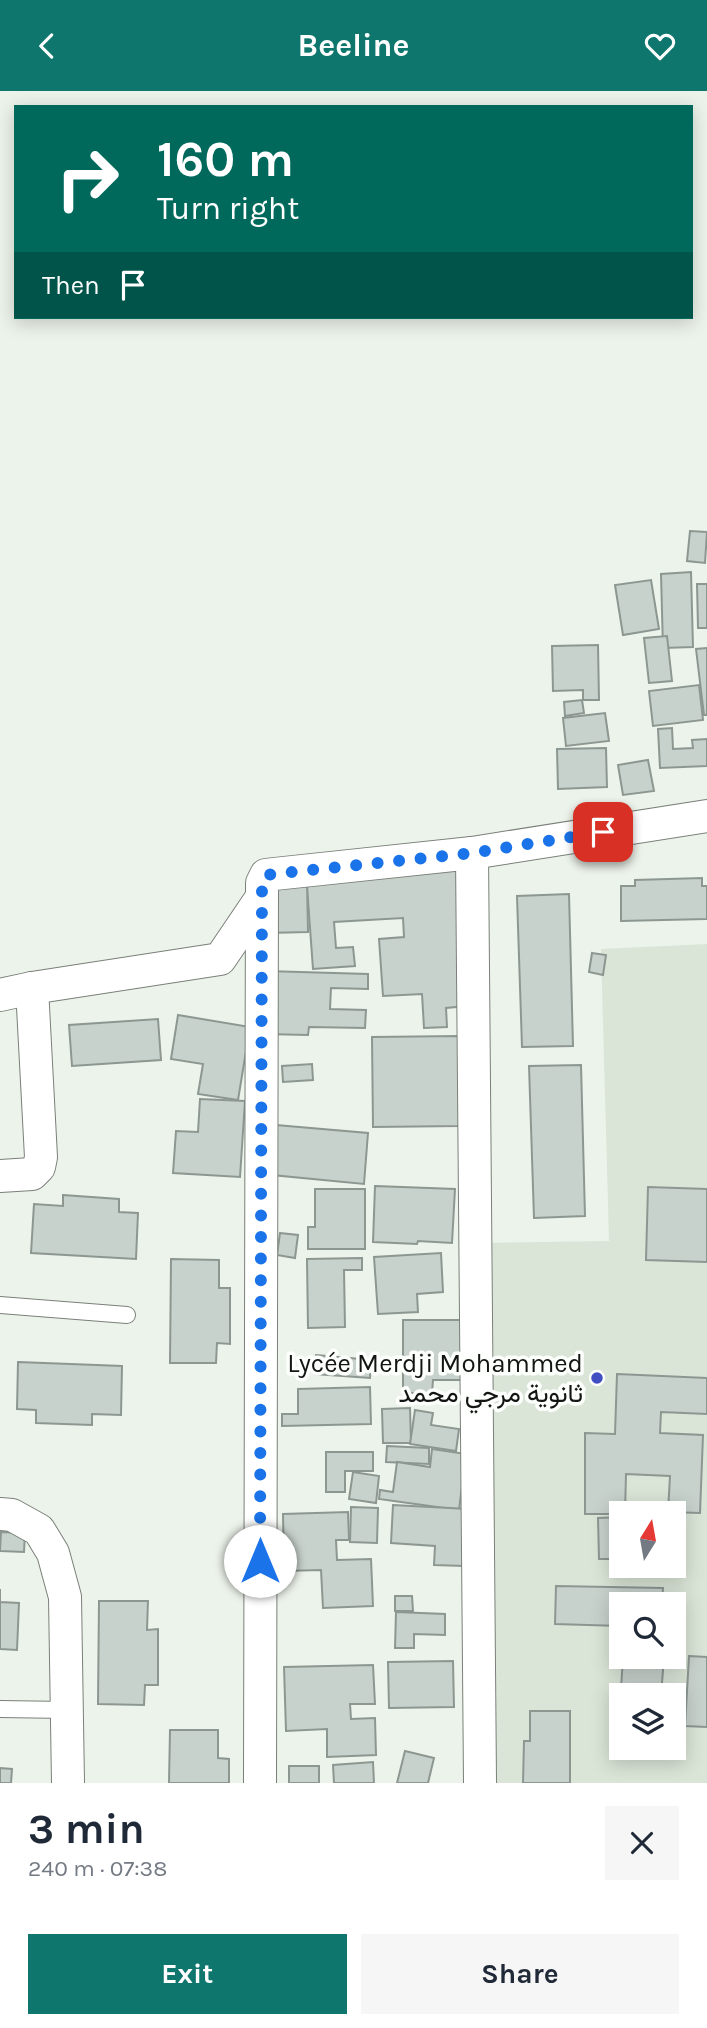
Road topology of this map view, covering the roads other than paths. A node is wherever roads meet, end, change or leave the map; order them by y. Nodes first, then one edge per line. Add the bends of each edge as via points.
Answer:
1 (707, 816) edge
2 (472, 853) junction
3 (262, 897) junction
4 (32, 988) junction
5 (0, 995) edge
6 (0, 1176) edge
7 (0, 1305) edge
8 (127, 1315) dead end
9 (0, 1514) edge
10 (0, 1709) edge
11 (67, 1710) junction
12 (68, 1783) edge
13 (260, 1783) edge
14 (480, 1783) edge

1 - 2 street
2 - 3 street via 266,875
2 - 14 street
3 - 4 street via 220,959
3 - 13 street
4 - 5 street
4 - 6 street via 41,1157 32,1174
7 - 8 lane
9 - 11 street via 39,1529 53,1553 65,1597
10 - 11 lane
11 - 12 street

